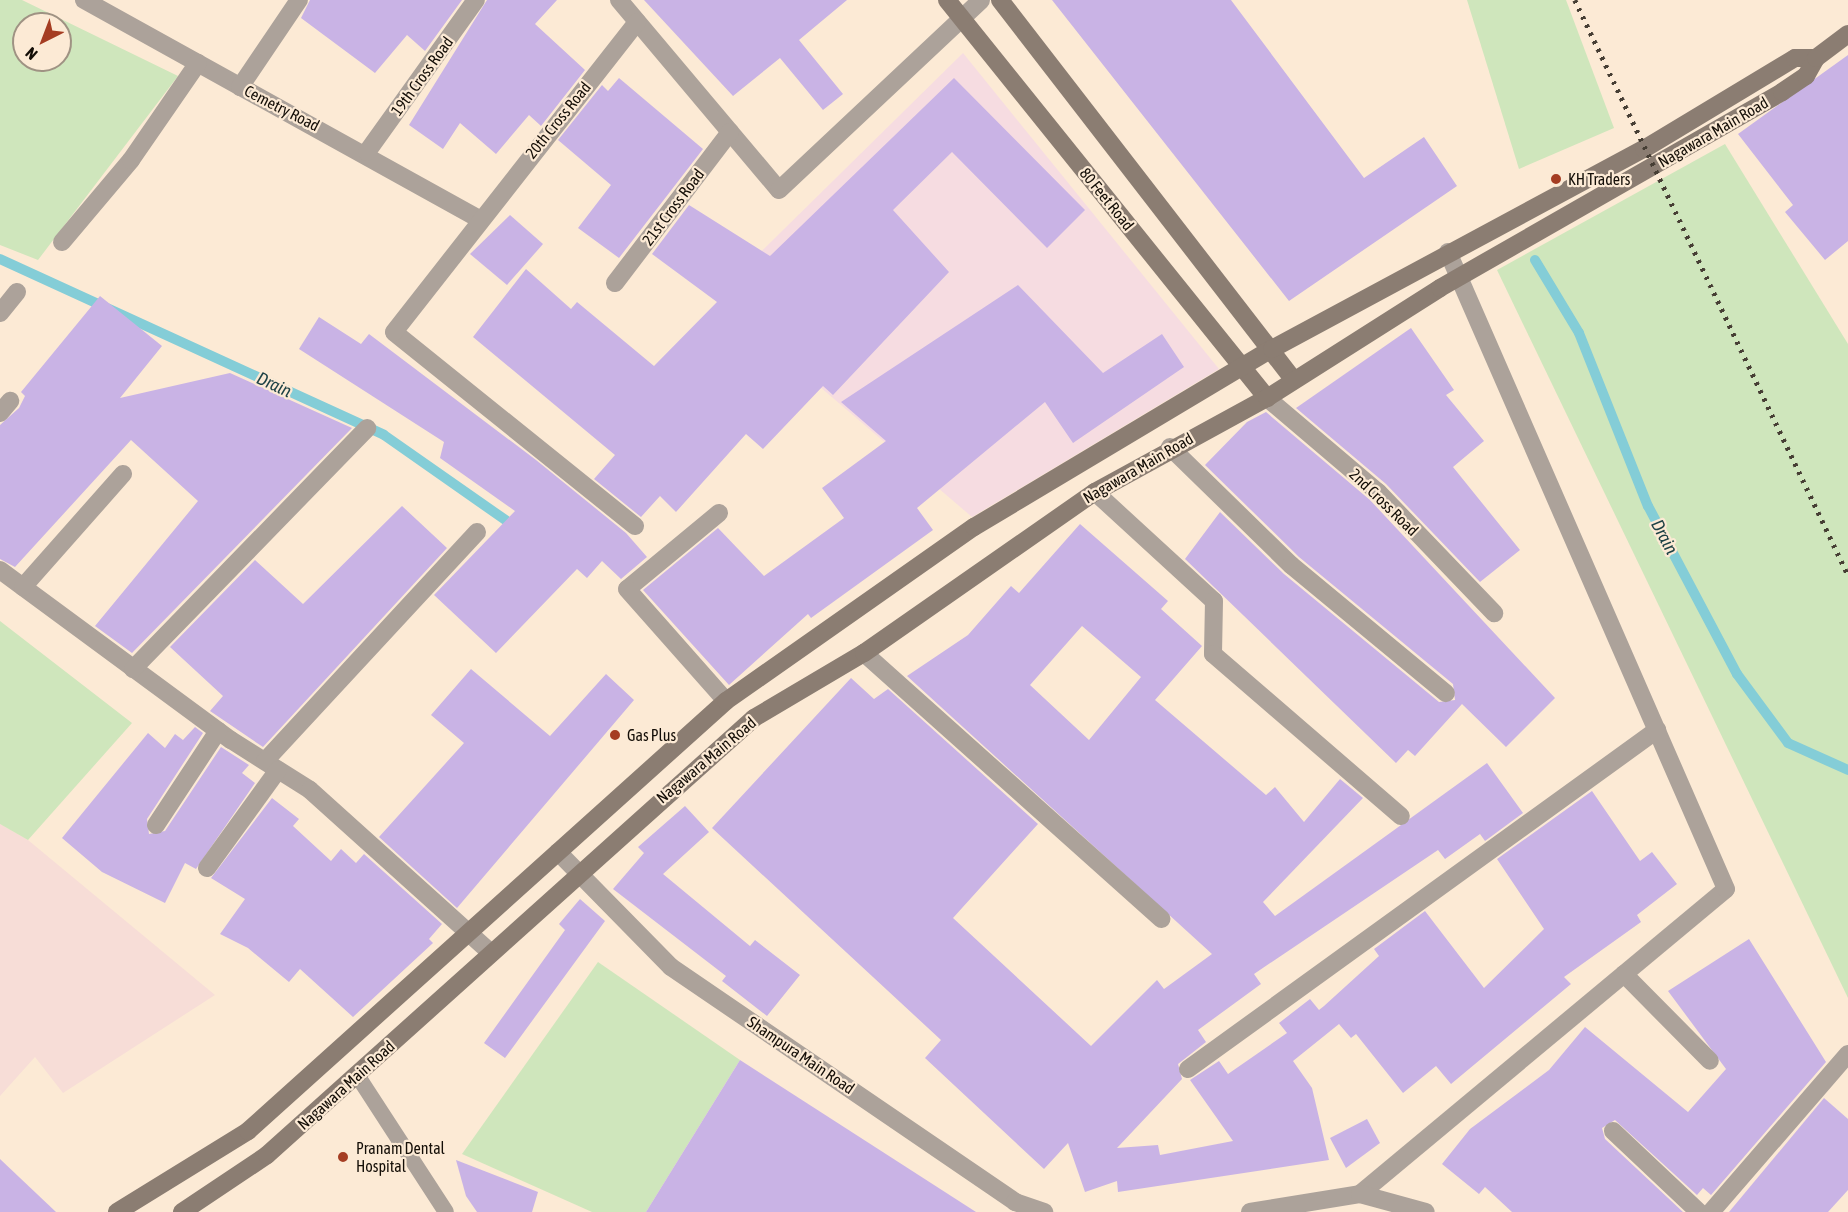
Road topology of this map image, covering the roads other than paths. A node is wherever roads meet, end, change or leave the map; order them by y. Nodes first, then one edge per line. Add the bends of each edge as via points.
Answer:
1 (84, 0) edge
2 (299, 0) edge
3 (476, 0) edge
4 (619, 0) edge
5 (947, 0) edge
6 (981, 0) edge
7 (1000, 0) edge
8 (110, 6) edge
9 (963, 19) junction
10 (637, 22) junction
11 (1847, 36) edge
12 (1816, 58) junction
13 (198, 63) junction
14 (240, 87) junction
15 (730, 132) junction
16 (367, 152) junction
17 (478, 218) junction
18 (62, 242) dead end
19 (1448, 252) junction
20 (1458, 277) junction
21 (615, 283) dead end
22 (18, 292) dead end
23 (0, 313) edge
24 (1272, 349) junction
25 (1241, 367) junction
26 (1294, 380) junction
27 (1267, 398) junction
28 (367, 428) dead end
29 (1170, 447) junction
30 (123, 474) dead end
31 (1095, 492) junction
32 (719, 513) dead end
33 (635, 526) dead end
34 (477, 532) dead end
35 (0, 570) edge
36 (23, 587) junction
37 (1494, 613) dead end
38 (864, 653) junction
39 (133, 669) junction
40 (1446, 693) dead end
41 (726, 701) junction
42 (1656, 730) junction
43 (219, 731) junction
44 (272, 766) junction
45 (1401, 816) dead end
46 (156, 825) dead end
47 (558, 852) junction
48 (207, 868) dead end
49 (575, 873) junction
50 (1162, 919) dead end
51 (469, 933) junction
52 (491, 952) junction
53 (1624, 974) junction
54 (1848, 1054) edge
55 (1710, 1061) dead end
56 (1188, 1069) dead end
57 (357, 1075) junction
58 (1613, 1131) dead end
59 (1360, 1194) junction
60 (117, 1212) edge
61 (182, 1212) edge
62 (446, 1212) edge
63 (1044, 1212) edge
64 (1250, 1212) edge
65 (1426, 1212) edge
66 (1699, 1212) edge
67 (1711, 1212) edge

1 - 8 street, Cemetry Road
2 - 14 street
3 - 16 street, 19th Cross Road
4 - 10 street
5 - 9 main road, 80 Feet Road
6 - 9 street
7 - 24 main road
8 - 13 street, Cemetry Road
9 - 15 street via 779,190
9 - 25 main road, 80 Feet Road
10 - 15 street
10 - 17 street, 20th Cross Road
11 - 12 main road
12 - 19 main road, Nagawara Main Road via 1795,58 1644,149
12 - 20 main road, Nagawara Main Road via 1806,76 1782,92
13 - 14 street, Cemetry Road
13 - 18 street via 131,160
14 - 16 street, Cemetry Road
15 - 21 street, 21st Cross Road
16 - 17 street, Cemetry Road
17 - 33 street, 20th Cross Road via 394,332
19 - 20 street
19 - 24 main road, Nagawara Main Road
20 - 26 main road, Nagawara Main Road
20 - 42 street
22 - 23 street
24 - 25 main road, Nagawara Main Road
24 - 26 main road
25 - 27 main road, 80 Feet Road
25 - 41 main road, Nagawara Main Road via 974,527
26 - 27 main road, Nagawara Main Road
27 - 29 main road, Nagawara Main Road
27 - 37 street, 2nd Cross Road via 1378,492
28 - 39 street
29 - 31 main road, Nagawara Main Road
29 - 40 street via 1291,565
30 - 36 street
31 - 38 main road, Nagawara Main Road
31 - 45 street via 1214,601 1214,654
32 - 41 street via 627,589
34 - 44 street
35 - 36 street
36 - 39 street
38 - 49 main road, Nagawara Main Road via 754,718
38 - 50 street
39 - 43 street
41 - 47 main road, Nagawara Main Road
42 - 53 street via 1726,889
42 - 56 street
43 - 44 street
43 - 46 street
44 - 48 street
44 - 51 street via 310,790
47 - 49 street, Shampura Main Road
47 - 51 main road, Nagawara Main Road
49 - 52 main road, Nagawara Main Road
49 - 63 street, Shampura Main Road via 671,967 1015,1202
51 - 52 street
51 - 60 main road, Nagawara Main Road via 248,1131
52 - 57 main road, Nagawara Main Road
53 - 55 street
53 - 59 street
54 - 67 street
57 - 61 main road, Nagawara Main Road via 267,1155
57 - 62 lane
58 - 66 street
59 - 64 street
59 - 65 street

